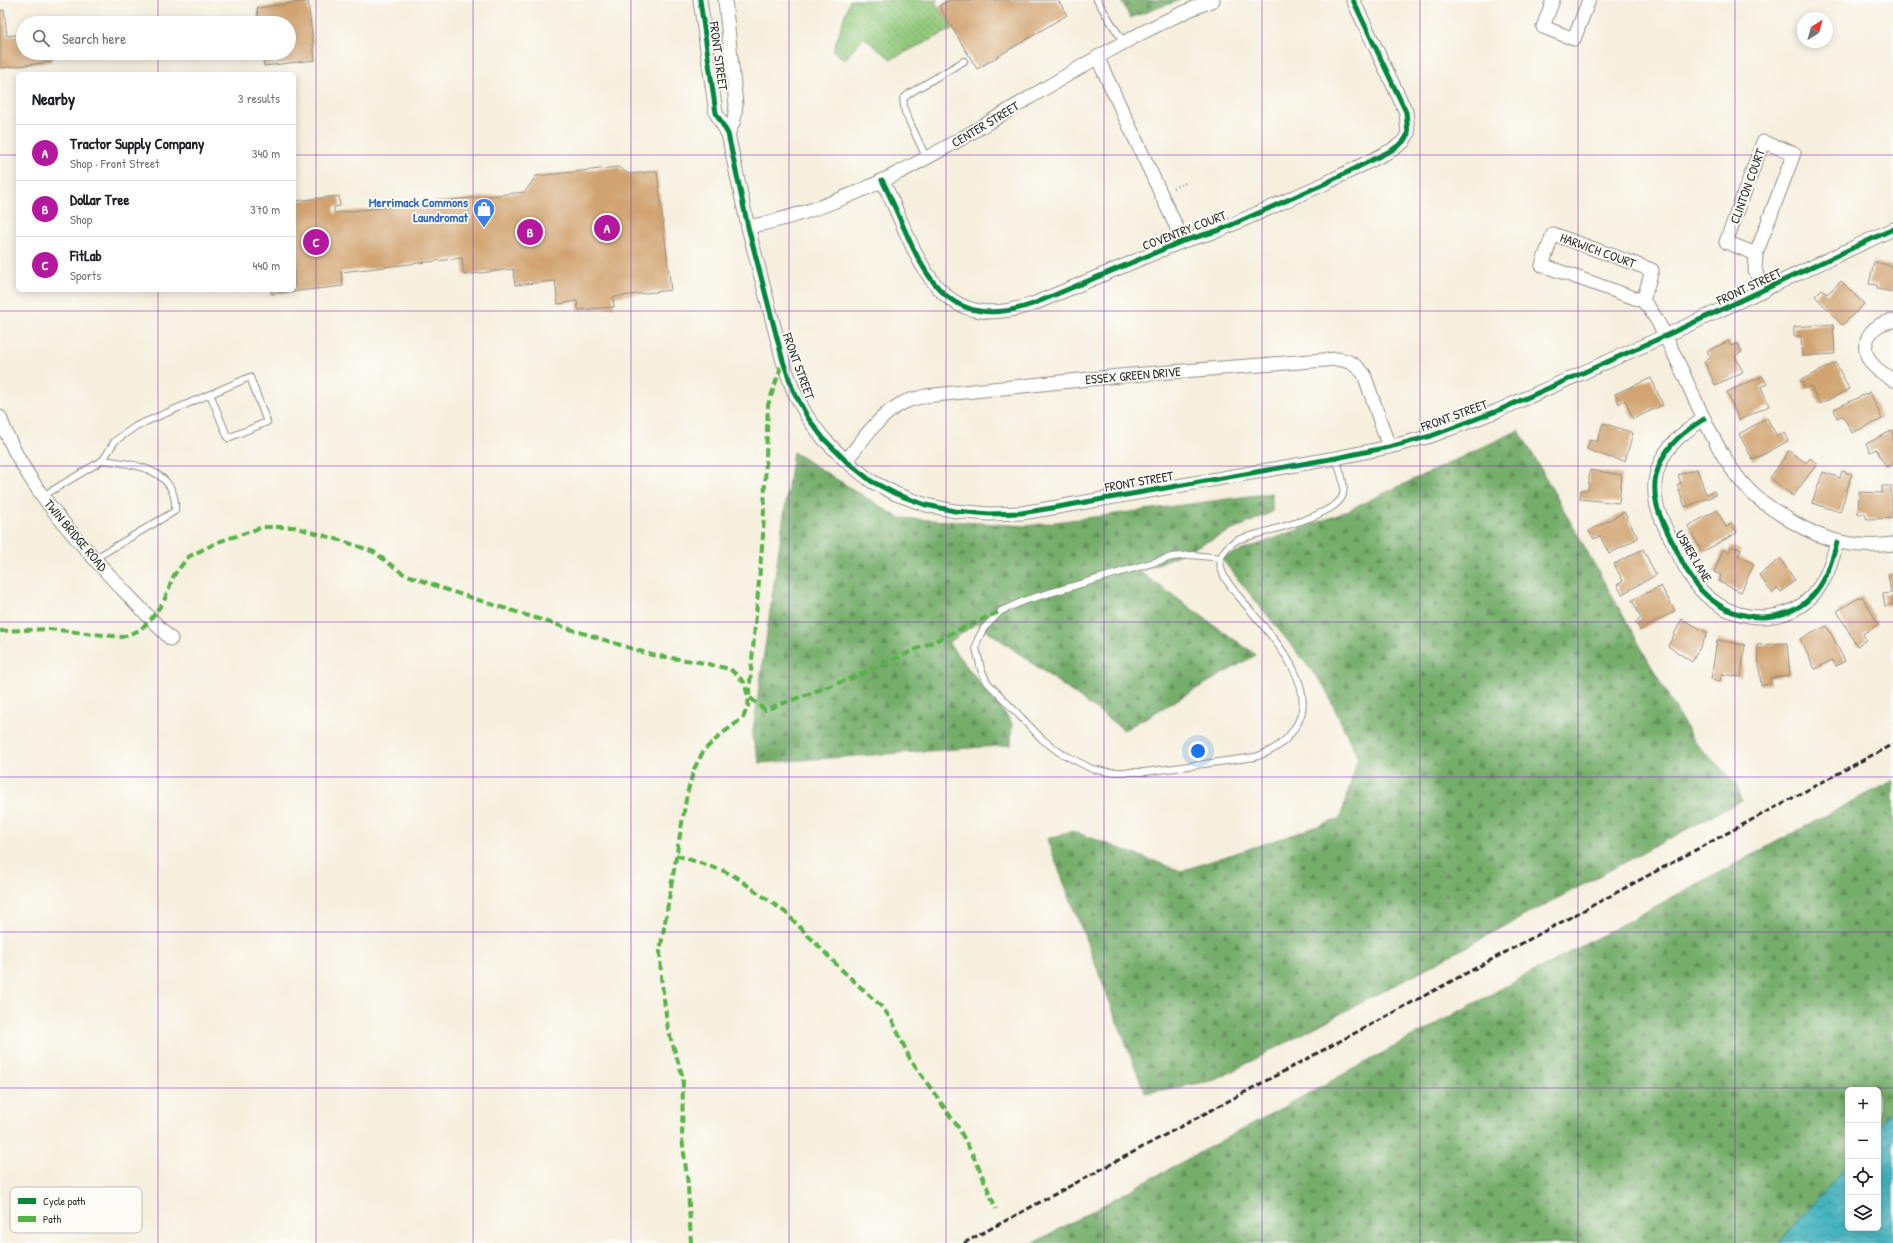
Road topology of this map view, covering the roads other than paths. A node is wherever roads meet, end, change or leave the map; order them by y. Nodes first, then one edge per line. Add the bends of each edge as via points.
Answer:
1 (700, 0) edge
2 (726, 0) edge
3 (1098, 0) edge
4 (1213, 0) edge
5 (1353, 0) edge
6 (1553, 0) edge
7 (1589, 0) edge
8 (1124, 43) junction
9 (1097, 57) junction
10 (964, 61) dead end
11 (728, 134) junction
12 (926, 157) junction
13 (882, 180) junction
14 (748, 227) junction
15 (1893, 230) edge
16 (1183, 241) junction
17 (1756, 254) junction
18 (1764, 291) junction
19 (1643, 301) junction
20 (1893, 321) edge
21 (1665, 336) junction
22 (1893, 380) edge
23 (210, 394) junction
24 (0, 417) edge
25 (1704, 419) junction
26 (1388, 447) junction
27 (1336, 458) junction
28 (103, 460) junction
29 (846, 461) junction
30 (43, 496) junction
31 (1837, 543) junction
32 (1893, 544) edge
33 (1221, 558) junction
34 (94, 559) junction
35 (171, 639) dead end

1 - 11 street, FRONT STREET via 716,114
2 - 11 street, FRONT STREET via 736,105 734,120
3 - 8 lane
4 - 8 street, CENTER STREET
5 - 16 street, COVENTRY COURT via 1406,112 1408,134 1403,142 1326,183 1220,230
6 - 7 street via 1543,27 1574,39
8 - 9 street, CENTER STREET
9 - 12 street, CENTER STREET
9 - 16 street, COVENTRY COURT
10 - 12 lane via 903,99 905,112
11 - 14 street, FRONT STREET
12 - 13 street, CENTER STREET
13 - 14 street, CENTER STREET via 794,216
13 - 16 street, COVENTRY COURT via 931,280 939,291 966,308 979,312 1023,308
14 - 29 street, FRONT STREET via 775,333 793,390 808,418 823,438
15 - 18 street, FRONT STREET
17 - 17 street, CLINTON COURT via 1794,153 1763,142 1726,242
17 - 18 street, CLINTON COURT via 1755,270
18 - 21 street, FRONT STREET
19 - 19 street, HARWICH COURT via 1652,270 1553,234 1542,265
19 - 21 street via 1652,310
20 - 22 street via 1876,326 1868,337 1866,349 1873,365
21 - 25 street
21 - 26 street, FRONT STREET via 1465,424
23 - 23 lane via 228,438 267,422 250,377
23 - 28 lane via 136,426 115,440
24 - 30 street, TWIN BRIDGE ROAD via 16,453
25 - 31 street via 1738,478 1754,495 1802,528
25 - 31 street, USHER LANE via 1686,431 1665,453 1658,467 1655,484 1659,517 1684,566 1711,600 1725,609 1747,616 1786,614 1803,604 1817,590 1827,572
26 - 27 street, FRONT STREET
26 - 29 street, ESSEX GREEN DRIVE via 1364,374 1348,360 1337,359 1119,376 925,396 907,401 891,411
27 - 29 street, FRONT STREET via 1052,508 1021,513 989,514 926,505 896,494 871,481
27 - 33 lane via 1343,486 1342,497 1335,506 1314,518 1236,540 1229,545
28 - 30 lane
28 - 34 lane via 153,471 164,479 176,501 175,511
30 - 34 street, TWIN BRIDGE ROAD
31 - 32 street
33 - 33 lane via 1222,572 1231,587 1290,663 1301,684 1303,703 1299,721 1283,744 1270,752 1255,757 1144,772 1108,772 1092,769 1058,752 1042,739 987,682 976,648 984,628 1001,611 1026,600 1172,557 1192,555
34 - 35 street, TWIN BRIDGE ROAD

